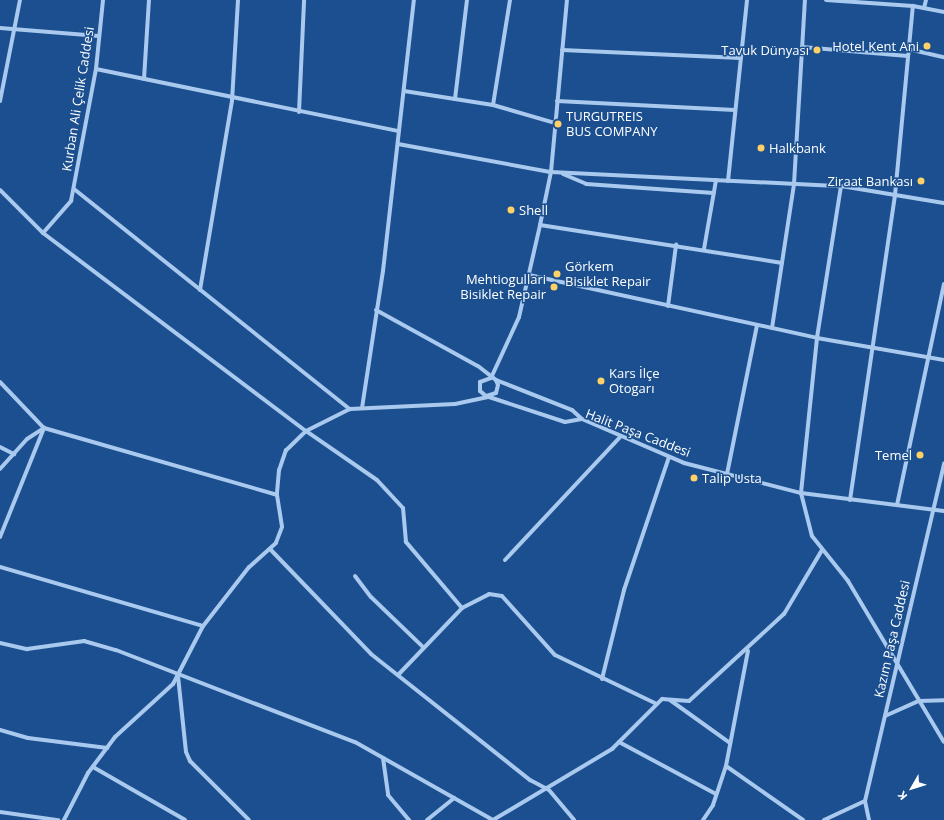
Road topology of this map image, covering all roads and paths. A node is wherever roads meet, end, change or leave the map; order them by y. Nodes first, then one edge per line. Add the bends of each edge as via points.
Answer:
1 (20, 0) edge
2 (103, 0) edge
3 (148, 0) edge
4 (238, 0) edge
5 (304, 0) edge
6 (414, 0) edge
7 (467, 0) edge
8 (510, 0) edge
9 (567, 0) edge
10 (748, 0) edge
11 (805, 0) edge
12 (826, 0) edge
13 (926, 0) edge
14 (912, 6) junction
15 (924, 8) junction
16 (944, 12) edge
17 (0, 28) edge
18 (14, 29) junction
19 (99, 36) junction
20 (802, 47) junction
21 (908, 49) junction
22 (562, 50) junction
23 (908, 56) junction
24 (944, 57) edge
25 (741, 58) junction
26 (96, 68) junction
27 (144, 79) junction
28 (404, 91) junction
29 (232, 99) junction
30 (455, 99) junction
31 (0, 101) edge
32 (557, 101) junction
33 (493, 105) junction
34 (735, 110) junction
35 (299, 112) junction
36 (555, 123) junction
37 (399, 131) junction
38 (398, 144) junction
39 (551, 172) junction
40 (561, 173) junction
41 (716, 180) junction
42 (728, 181) junction
43 (794, 184) junction
44 (841, 186) junction
45 (74, 189) junction
46 (0, 190) edge
47 (714, 194) junction
48 (895, 195) junction
49 (944, 203) edge
50 (540, 225) junction
51 (42, 233) junction
52 (676, 245) junction
53 (704, 249) junction
54 (782, 262) junction
55 (529, 275) junction
56 (944, 284) edge
57 (200, 290) junction
58 (668, 306) junction
59 (376, 310) junction
60 (758, 325) junction
61 (772, 328) junction
62 (817, 338) junction
63 (872, 347) junction
64 (928, 357) junction
65 (944, 360) edge
66 (491, 378) junction
67 (496, 380) junction
68 (0, 382) edge
69 (489, 397) junction
70 (362, 408) junction
71 (350, 409) junction
72 (582, 419) junction
73 (44, 428) junction
74 (306, 431) junction
75 (620, 437) junction
76 (0, 447) edge
77 (14, 454) junction
78 (669, 457) junction
79 (944, 463) edge
80 (0, 469) edge
81 (727, 474) junction
82 (801, 493) junction
83 (277, 495) junction
84 (850, 500) junction
85 (897, 505) junction
86 (935, 509) junction
87 (944, 510) edge
88 (0, 537) edge
89 (270, 549) junction
90 (822, 550) junction
91 (505, 560) dead end
92 (0, 567) edge
93 (355, 576) dead end
94 (462, 608) junction
95 (203, 626) junction
96 (0, 642) edge
97 (423, 646) junction
98 (748, 651) junction
99 (898, 662) junction
100 (398, 675) junction
101 (178, 676) junction
102 (602, 679) junction
103 (669, 699) junction
104 (944, 700) edge
105 (919, 701) junction
106 (656, 704) junction
107 (885, 716) junction
108 (0, 730) edge
109 (619, 742) junction
110 (944, 742) edge
111 (730, 743) junction
112 (107, 748) junction
113 (383, 758) junction
114 (726, 766) junction
115 (93, 767) junction
116 (549, 790) junction
117 (716, 794) junction
118 (454, 798) junction
119 (865, 801) junction
120 (0, 812) edge
121 (58, 820) edge
122 (64, 820) edge
123 (185, 820) edge
124 (249, 820) edge
125 (409, 820) edge
126 (428, 820) edge
127 (493, 820) edge
128 (574, 820) edge
129 (703, 820) edge
130 (803, 820) edge
131 (824, 820) edge
132 (869, 820) edge

1 - 18 street
2 - 19 street, Kurban Ali Çelik Caddesi
3 - 27 street
4 - 29 street
5 - 35 street
6 - 28 street
7 - 30 street
8 - 33 street
9 - 22 street
10 - 25 street
11 - 20 street
12 - 14 street
13 - 15 street
14 - 15 street
14 - 21 street
15 - 16 street
17 - 18 street
18 - 19 street
18 - 31 street
19 - 26 street, Kurban Ali Çelik Caddesi
20 - 23 street
20 - 43 street
21 - 23 street
21 - 24 street
22 - 25 street
22 - 32 street
23 - 48 street
25 - 34 street
26 - 27 street
26 - 45 street, Kurban Ali Çelik Caddesi
27 - 29 street
28 - 30 street
28 - 37 street
29 - 35 street
29 - 57 street
30 - 33 street
32 - 34 street
32 - 36 street
33 - 36 street
34 - 42 street
35 - 37 street
36 - 39 street
37 - 38 street
38 - 39 street
38 - 59 street
39 - 40 street
39 - 50 street
40 - 41 street
40 - 47 street via 586,184
41 - 42 street
41 - 47 street
42 - 43 street
43 - 44 street
43 - 54 street
44 - 48 street
44 - 62 street
45 - 51 street, Kurban Ali Çelik Caddesi via 71,201
45 - 57 street
46 - 51 street
47 - 53 street
48 - 49 street
48 - 63 street
50 - 52 street
50 - 55 street
51 - 74 street
52 - 53 street
52 - 58 street
53 - 54 street
54 - 61 street
55 - 58 street
55 - 66 street via 519,317
56 - 64 street
57 - 71 street
58 - 60 street
59 - 66 street via 478,366
59 - 70 street
60 - 61 street
60 - 81 street
61 - 62 street
62 - 63 street
62 - 82 street
63 - 64 street
63 - 84 street
64 - 65 street
64 - 85 street
66 - 67 street
66 - 69 street via 483,379 479,386 482,394
67 - 69 street via 498,390
67 - 72 street via 572,410
68 - 73 street
69 - 70 street via 456,404
69 - 72 street, Halit Paşa Caddesi via 565,422
70 - 71 street
71 - 74 street
72 - 75 street, Halit Paşa Caddesi
73 - 77 street
73 - 83 street
73 - 88 street
74 - 83 street via 282,460
74 - 94 street via 376,480 403,508 406,542
75 - 78 street, Halit Paşa Caddesi
75 - 91 street
76 - 77 street
77 - 80 street
78 - 81 street, Halit Paşa Caddesi
78 - 102 street via 624,590
79 - 86 street, Kazım Paşa Caddesi
81 - 82 street, Halit Paşa Caddesi
82 - 84 street, Halit Paşa Caddesi
82 - 90 street via 812,536
83 - 89 street via 282,527
84 - 85 street, Halit Paşa Caddesi
85 - 86 street, Halit Paşa Caddesi
86 - 87 street, Halit Paşa Caddesi
86 - 99 street, Kazım Paşa Caddesi via 907,608
89 - 95 street via 248,567
89 - 100 street via 354,639
90 - 98 street via 784,614
90 - 99 street via 848,581
92 - 95 street
93 - 97 street via 371,597
94 - 97 street
94 - 102 street via 489,594 502,596 556,655
95 - 101 street
96 - 101 street via 27,649 84,641
97 - 100 street
98 - 103 street via 689,701
98 - 111 street
99 - 105 street
99 - 107 street, Kazım Paşa Caddesi
100 - 116 street via 530,780
101 - 112 street
101 - 113 street via 264,705 355,742
101 - 124 street via 186,752 190,761
102 - 106 street
103 - 106 street via 662,698
103 - 111 street
104 - 105 street
105 - 107 street
105 - 110 street
106 - 109 street
107 - 119 street, Kazım Paşa Caddesi
108 - 112 street via 28,738
109 - 116 street
109 - 117 street
111 - 114 street
112 - 115 street
113 - 118 street
113 - 125 street via 388,795
114 - 117 street
114 - 130 street
115 - 122 street
115 - 123 street
116 - 127 street
116 - 128 street
117 - 129 street
118 - 126 street
118 - 127 street
119 - 131 street
119 - 132 street, Kazım Paşa Caddesi
120 - 121 street

